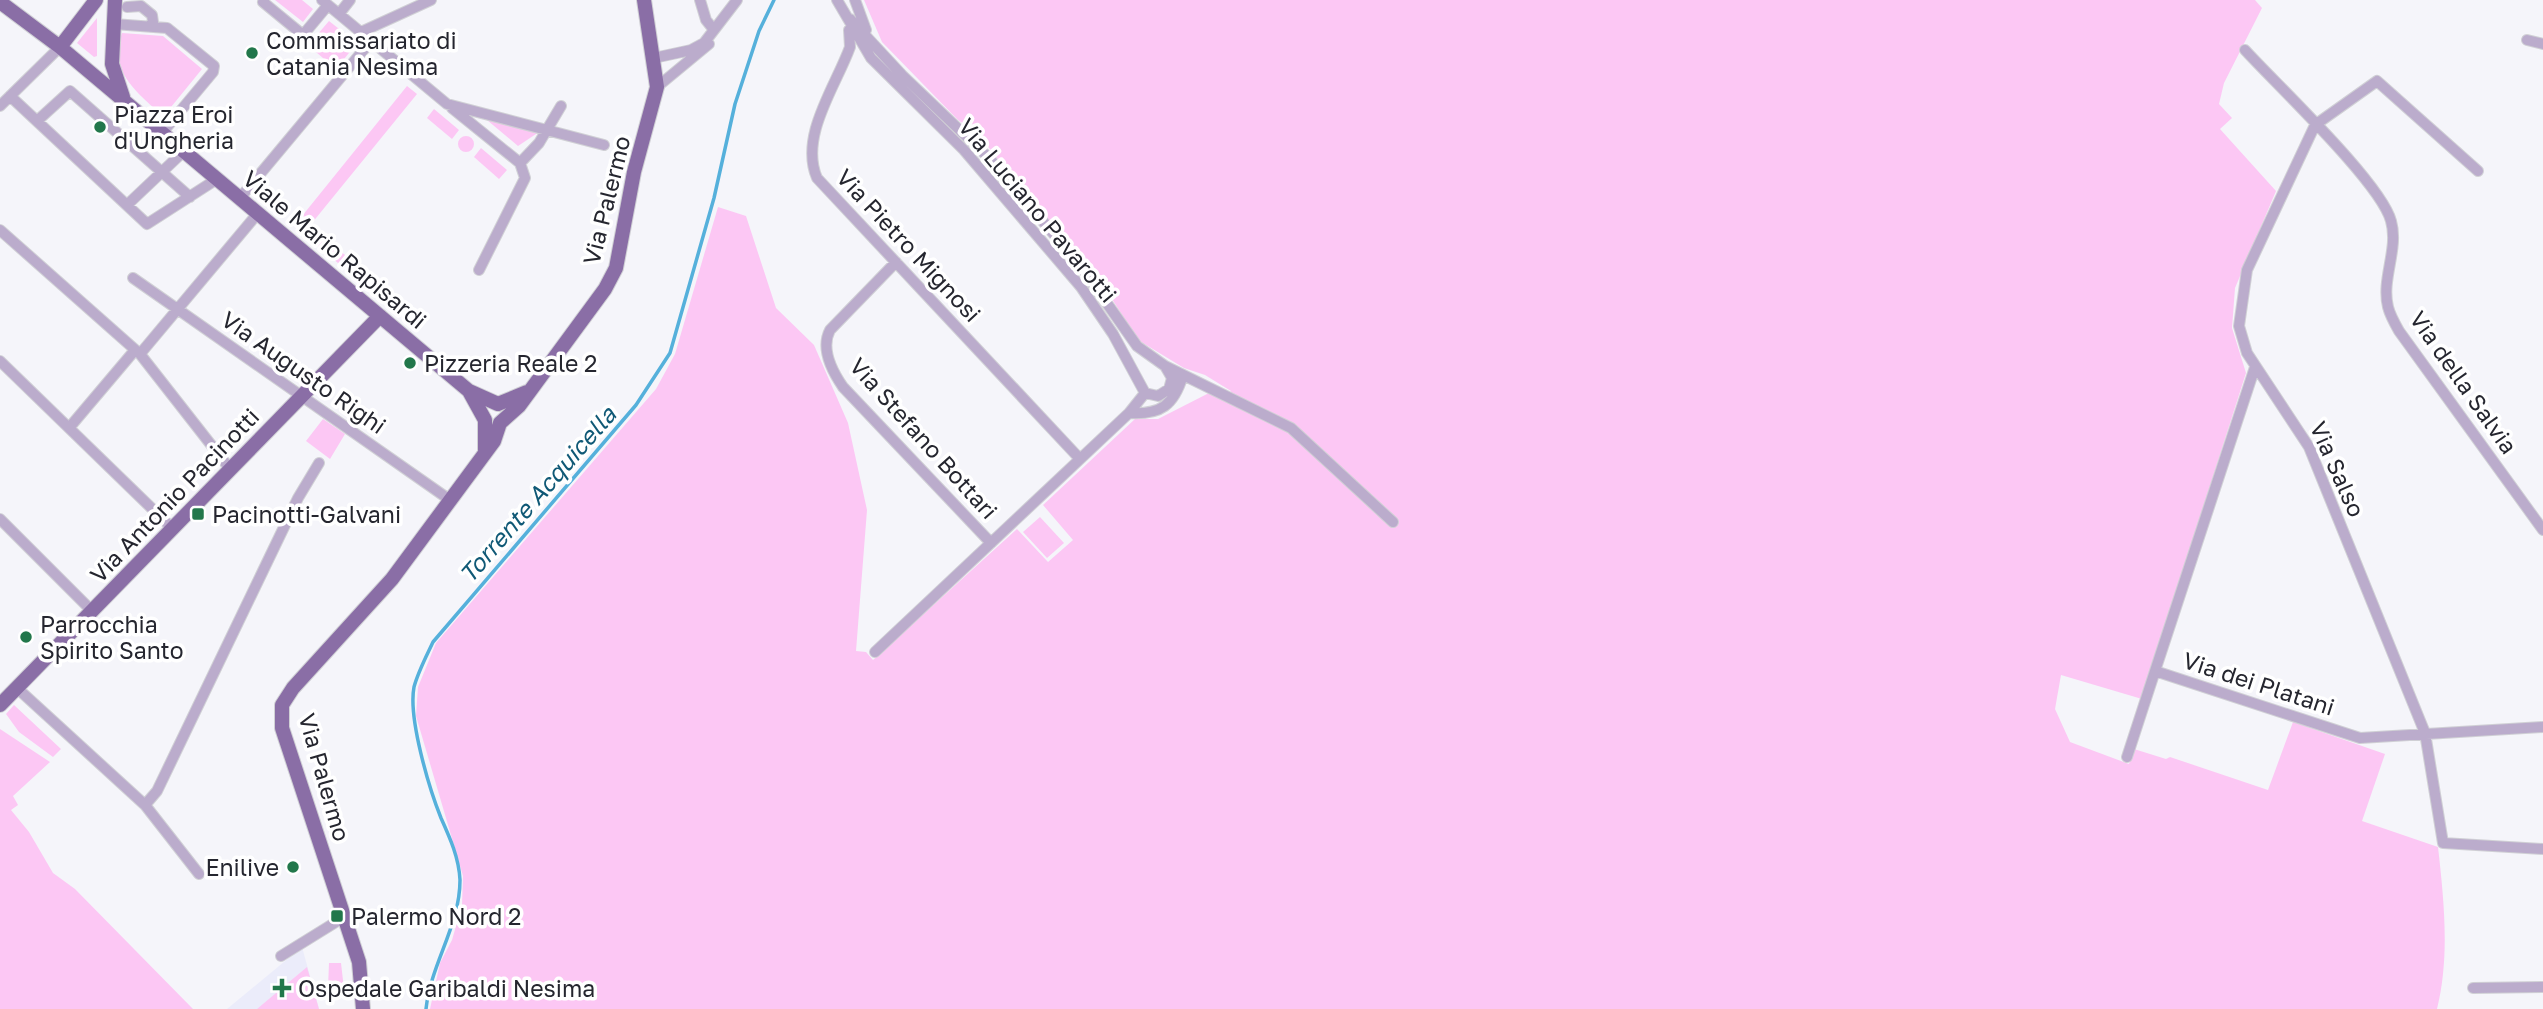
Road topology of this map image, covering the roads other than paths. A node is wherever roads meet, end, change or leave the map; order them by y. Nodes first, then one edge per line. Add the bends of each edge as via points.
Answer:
1 (96, 0) edge
2 (264, 0) edge
3 (350, 0) edge
4 (431, 0) edge
5 (644, 0) edge
6 (700, 0) edge
7 (737, 0) edge
8 (853, 0) edge
9 (0, 2) edge
10 (123, 2) edge
11 (325, 3) edge
12 (840, 6) edge
13 (339, 14) junction
14 (150, 26) junction
15 (118, 28) junction
16 (714, 30) junction
17 (361, 33) junction
18 (2527, 40) dead end
19 (371, 41) junction
20 (854, 41) junction
21 (875, 44) junction
22 (2543, 44) edge
23 (60, 47) junction
24 (2245, 50) dead end
25 (654, 58) junction
26 (87, 70) junction
27 (657, 87) junction
28 (125, 101) junction
29 (5, 102) edge
30 (447, 104) junction
31 (561, 106) dead end
32 (37, 121) junction
33 (2315, 125) junction
34 (548, 130) junction
35 (173, 142) junction
36 (604, 145) dead end
37 (520, 163) junction
38 (2478, 170) dead end
39 (162, 172) junction
40 (218, 180) junction
41 (190, 197) junction
42 (240, 198) junction
43 (127, 205) junction
44 (258, 213) junction
45 (0, 230) edge
46 (896, 262) junction
47 (479, 270) dead end
48 (133, 278) dead end
49 (178, 310) junction
50 (380, 316) junction
51 (138, 352) junction
52 (0, 361) edge
53 (1165, 366) junction
54 (2255, 367) junction
55 (1183, 375) junction
56 (531, 389) junction
57 (469, 391) junction
58 (1145, 393) junction
59 (303, 397) junction
60 (496, 404) junction
61 (1129, 413) junction
62 (484, 418) junction
63 (502, 422) junction
64 (69, 428) junction
65 (484, 455) junction
66 (1080, 459) junction
67 (319, 464) dead end
68 (230, 469) junction
69 (450, 500) junction
70 (0, 519) edge
71 (1393, 522) dead end
72 (173, 529) junction
73 (2543, 530) edge
74 (991, 543) junction
75 (92, 611) junction
76 (875, 652) dead end
77 (2155, 671) junction
78 (17, 688) junction
79 (0, 705) edge
80 (2543, 727) edge
81 (2425, 733) junction
82 (2127, 757) dead end
83 (145, 805) junction
84 (2543, 849) edge
85 (199, 874) dead end
86 (344, 917) junction
87 (281, 956) dead end
88 (2543, 987) edge
89 (2473, 988) dead end
90 (363, 1009) edge

1 - 23 main road
2 - 11 street via 303,35
3 - 13 street
4 - 17 street
5 - 25 main road, Via Palermo
6 - 16 street
7 - 16 street
8 - 12 street
8 - 21 street
9 - 23 main road, Viale Mario Rapisardi
10 - 14 street via 141,6 152,15
10 - 15 main road
11 - 13 street
12 - 20 street, Via Pietro Mignosi
12 - 21 street
13 - 17 street
14 - 15 street
14 - 35 street via 167,28 214,66
15 - 26 main road via 100,64
15 - 28 main road via 113,74
16 - 25 street via 700,46
16 - 27 street via 708,47
17 - 19 street
18 - 22 street
19 - 30 street
19 - 42 street
20 - 46 street, Via Pietro Mignosi via 813,138 812,163 822,185
20 - 58 street, Via Luciano Pavarotti via 982,169 1081,287
21 - 53 street via 989,158 1086,272 1130,338
23 - 26 main road, Viale Mario Rapisardi
23 - 29 street
24 - 33 street, Via della Salvia
25 - 27 main road, Via Palermo
26 - 28 main road, Viale Mario Rapisardi
27 - 56 main road, Via Palermo via 634,172 616,268
28 - 35 main road, Viale Mario Rapisardi
29 - 32 street
30 - 34 street
30 - 37 street
31 - 34 street
32 - 39 street via 70,91
32 - 43 street
33 - 38 street via 2377,81
33 - 54 street, Via Salso via 2244,283 2239,326
33 - 73 street, Via della Salvia via 2386,208 2393,234 2388,307 2399,331
34 - 36 street
34 - 37 street
35 - 39 street
35 - 40 main road, Viale Mario Rapisardi
37 - 47 street via 524,185
39 - 41 street
39 - 43 street
40 - 41 street
40 - 42 main road, Viale Mario Rapisardi
41 - 43 street via 147,224
42 - 44 main road, Viale Mario Rapisardi
44 - 49 street
44 - 50 main road, Viale Mario Rapisardi
45 - 51 street
46 - 66 street, Via Pietro Mignosi
46 - 74 street, Via Stefano Bottari via 830,330 828,358 843,387
48 - 49 street, Via Augusto Righi
49 - 51 street
49 - 59 street, Via Augusto Righi
50 - 57 main road, Viale Mario Rapisardi
50 - 59 main road, Via Antonio Pacinotti
51 - 64 street
51 - 68 street
52 - 64 street
53 - 55 street
53 - 58 street via 1172,378 1169,389 1158,396
54 - 77 street, Via dei Platani
54 - 81 street, Via Salso via 2308,447
55 - 61 street via 1168,406 1150,414
55 - 71 street via 1291,428
56 - 60 main road
56 - 63 main road, Via Palermo
57 - 60 main road
57 - 62 main road
58 - 61 street
59 - 68 main road, Via Antonio Pacinotti
59 - 69 street, Via Augusto Righi
60 - 62 main road via 486,408
60 - 63 main road via 505,411
61 - 66 street
62 - 63 main road via 492,425
62 - 65 main road
63 - 65 main road, Via Palermo
64 - 72 street
65 - 69 main road, Via Palermo
66 - 74 street
67 - 83 street via 298,498 157,791
68 - 72 main road, Via Antonio Pacinotti
69 - 86 main road, Via Palermo via 392,579 306,671 282,705 282,728
70 - 75 street
72 - 75 main road, Via Antonio Pacinotti
74 - 76 street
75 - 78 main road, Via Antonio Pacinotti
77 - 81 street, Via dei Platani via 2349,735
77 - 82 street
78 - 79 main road, Via Antonio Pacinotti
78 - 83 street
80 - 81 street, Via dei Platani
81 - 84 street, Via Salso via 2443,843
83 - 85 street
86 - 87 street
86 - 90 main road, Via Palermo via 359,962
88 - 89 street

